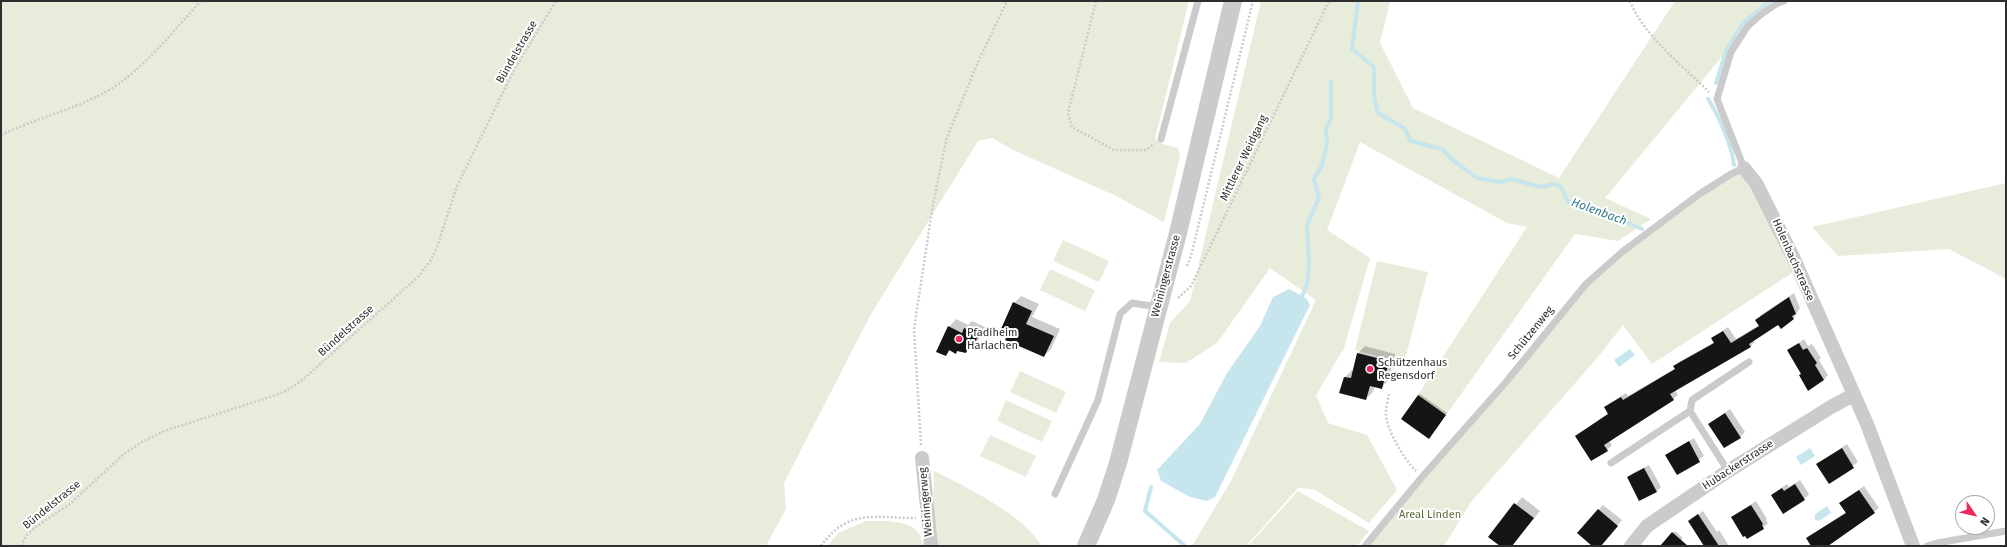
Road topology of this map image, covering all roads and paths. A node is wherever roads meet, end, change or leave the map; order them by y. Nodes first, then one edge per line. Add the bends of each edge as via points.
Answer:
1 (201, 1) edge
2 (556, 1) edge
3 (1007, 1) edge
4 (1096, 1) edge
5 (1198, 1) edge
6 (1233, 1) edge
7 (1253, 1) edge
8 (1329, 1) edge
9 (1630, 1) edge
10 (1784, 1) edge
11 (1717, 99) junction
12 (1, 135) edge
13 (1161, 139) joint
14 (1744, 168) junction
15 (1186, 270) dead end
16 (1158, 307) junction
17 (1749, 362) dead end
18 (1389, 394) dead end
19 (1853, 395) junction
20 (1690, 411) junction
21 (922, 458) joint
22 (1611, 464) dead end
23 (1728, 471) junction
24 (1422, 477) junction
25 (1055, 494) dead end
26 (901, 518) dead end
27 (2006, 531) edge
28 (21, 546) edge
29 (821, 546) edge
30 (931, 546) edge
31 (1086, 546) edge
32 (1365, 546) edge
33 (1631, 546) edge
34 (1913, 546) edge
35 (1927, 546) edge

1 - 12 path via 124,80 108,91
2 - 28 path, Bündelstrasse via 504,91 457,186 431,260 418,277 301,381 286,391 164,431 142,442 125,453 70,504 34,528
3 - 21 path via 947,137 933,204 914,329
4 - 13 path via 1068,113 1072,127 1114,150 1146,150
5 - 13 lane
6 - 16 street, Weiningerstrasse
7 - 15 path
8 - 16 path, Mittlerer Weidgang via 1191,286 1181,296
9 - 11 path via 1634,12 1655,38
10 - 11 lane via 1759,16 1747,27 1731,52
11 - 14 lane, Holenbachstrasse
14 - 19 street, Holenbachstrasse via 1756,183 1775,218
14 - 24 lane, Schützenweg via 1698,195 1601,269
16 - 25 lane via 1132,303 1120,314 1098,400
16 - 31 street, Weiningerstrasse via 1118,463 1106,500
17 - 20 lane via 1692,400
18 - 24 path via 1386,414 1389,427 1409,465
19 - 23 street, Hubackerstrasse
19 - 34 street, Holenbachstrasse via 1867,424
20 - 22 lane
20 - 23 lane
21 - 30 street, Weiningerweg
23 - 33 street, Hubackerstrasse via 1648,526
24 - 32 lane, Schützenweg
26 - 29 path via 872,516 849,520 834,531
27 - 35 lane

